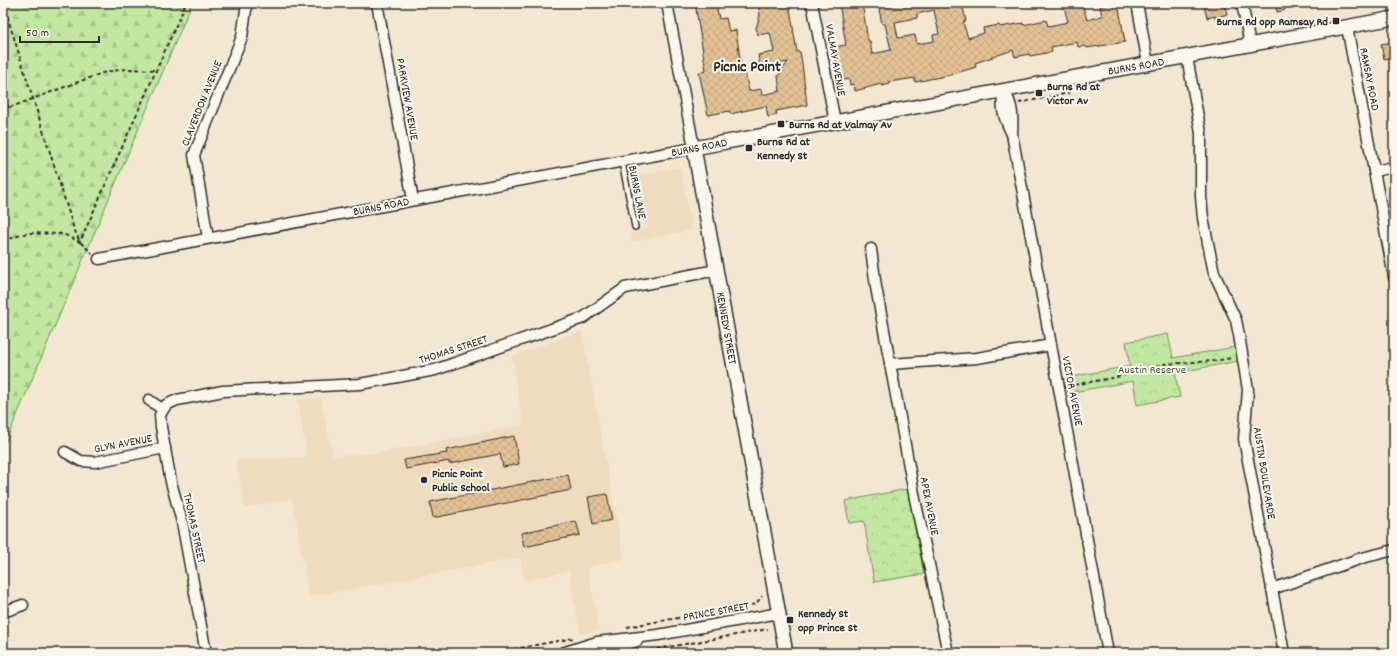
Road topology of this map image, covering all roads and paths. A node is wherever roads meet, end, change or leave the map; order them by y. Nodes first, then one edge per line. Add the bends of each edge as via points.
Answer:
1 (4, 3) edge
2 (186, 3) edge
3 (247, 3) edge
4 (377, 3) edge
5 (667, 3) edge
6 (812, 3) edge
7 (1137, 3) edge
8 (1242, 3) edge
9 (1394, 18) edge
10 (1347, 27) junction
11 (1250, 45) junction
12 (1187, 57) junction
13 (1148, 64) junction
14 (157, 70) junction
15 (1004, 91) junction
16 (1069, 93) dead end
17 (3, 98) edge
18 (33, 98) junction
19 (1016, 104) dead end
20 (9, 108) junction
21 (3, 110) edge
22 (834, 122) junction
23 (694, 148) junction
24 (622, 162) junction
25 (1394, 167) edge
26 (1374, 170) junction
27 (414, 200) junction
28 (635, 227) dead end
29 (208, 238) junction
30 (3, 241) edge
31 (80, 242) junction
32 (871, 249) dead end
33 (99, 259) joint
34 (716, 270) junction
35 (1394, 277) edge
36 (1051, 344) junction
37 (1230, 359) dead end
38 (890, 364) junction
39 (1071, 385) dead end
40 (150, 400) dead end
41 (162, 409) junction
42 (165, 448) junction
43 (65, 452) dead end
44 (1394, 550) edge
45 (1272, 589) junction
46 (24, 606) dead end
47 (3, 612) edge
48 (779, 613) junction
49 (768, 629) dead end
50 (658, 635) junction
51 (206, 653) edge
52 (562, 653) edge
53 (578, 653) edge
54 (636, 653) edge
55 (786, 653) edge
56 (948, 653) edge
57 (1108, 653) edge
58 (1284, 653) edge

1 - 18 path
2 - 14 path
3 - 29 street, CLAVERDON AVENUE via 242,37 194,155
4 - 27 street, PARKVIEW AVENUE
5 - 23 street, KENNEDY STREET
6 - 22 street, VALMAY AVENUE
7 - 13 street
8 - 11 street
9 - 10 street, BURNS ROAD
10 - 11 street, BURNS ROAD
10 - 26 street, RAMSAY ROAD
11 - 12 street, BURNS ROAD
12 - 13 street, BURNS ROAD
12 - 45 street, AUSTIN BOULEVARDE via 1202,133 1203,218 1214,273 1236,320 1241,342 1248,390 1244,439
13 - 15 street, BURNS ROAD
14 - 18 path via 126,69 105,72
14 - 31 path
15 - 22 street, BURNS ROAD
15 - 36 street, VICTOR AVENUE via 1011,104 1012,134
16 - 19 path
17 - 20 path
18 - 20 path
18 - 31 path
20 - 21 path
22 - 23 street, BURNS ROAD
23 - 24 street, BURNS ROAD
23 - 34 street, KENNEDY STREET
24 - 27 street, BURNS ROAD
24 - 28 lane, BURNS LANE
25 - 26 street
26 - 35 street, RAMSAY ROAD
27 - 29 street, BURNS ROAD
29 - 33 street, BURNS ROAD
30 - 31 path via 26,233 64,234
31 - 33 path
32 - 38 street, APEX AVENUE
34 - 41 street, THOMAS STREET via 625,288 583,318 435,370 360,384 223,391 177,400
34 - 48 street, KENNEDY STREET
36 - 38 street via 965,359
36 - 57 street, VICTOR AVENUE
37 - 39 path via 1159,365 1117,378
38 - 56 street, APEX AVENUE
40 - 41 street
41 - 42 street, THOMAS STREET via 160,420
42 - 43 street, GLYN AVENUE via 95,462 81,460
42 - 51 street, THOMAS STREET via 182,522
44 - 45 street via 1362,558
45 - 58 street, AUSTIN BOULEVARDE
46 - 47 street
48 - 50 street, PRINCE STREET
48 - 55 street, KENNEDY STREET
49 - 54 path
50 - 52 street, PRINCE STREET via 597,642
50 - 53 street, PRINCE STREET via 614,648

